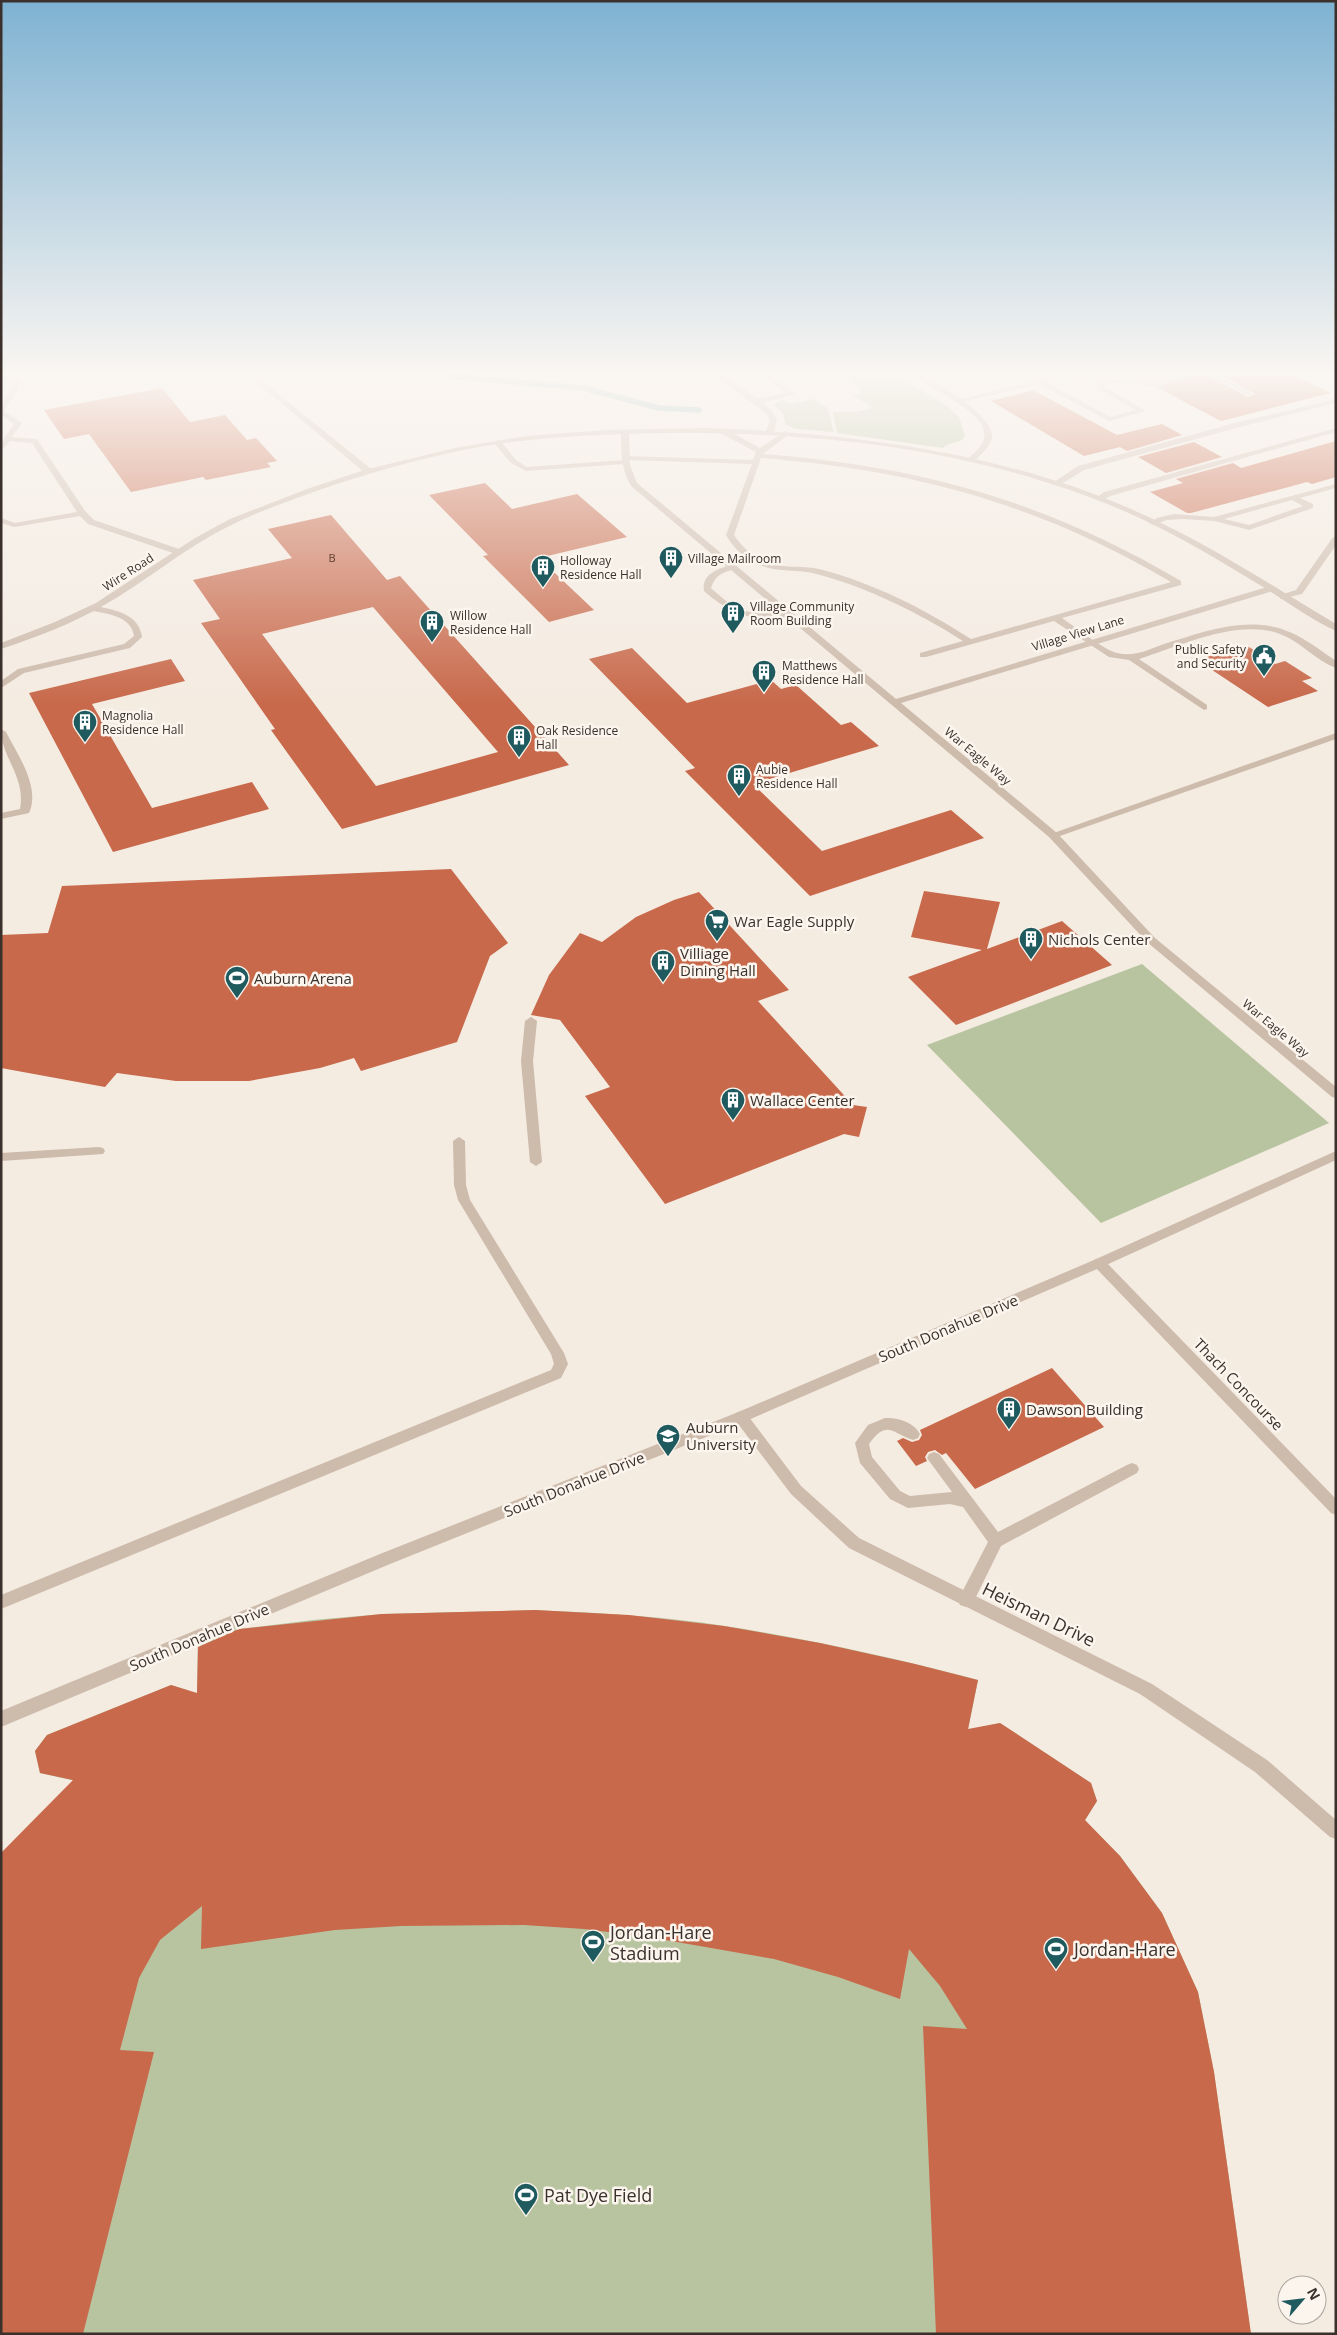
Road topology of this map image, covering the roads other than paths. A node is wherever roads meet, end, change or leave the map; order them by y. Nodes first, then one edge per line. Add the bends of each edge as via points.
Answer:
1 (63, 485) edge
2 (324, 485) edge
3 (635, 485) edge
4 (748, 485) edge
5 (945, 485) edge
6 (1059, 485) edge
7 (1139, 485) edge
8 (1336, 486) edge
9 (1099, 498) junction
10 (1293, 498) junction
11 (82, 513) junction
12 (1214, 518) junction
13 (1, 520) edge
14 (1153, 523) junction
15 (1336, 539) edge
16 (178, 552) junction
17 (732, 567) junction
18 (1270, 589) junction
19 (1283, 597) junction
20 (92, 608) junction
21 (788, 614) junction
22 (1054, 617) junction
23 (1336, 628) edge
24 (968, 641) junction
25 (1093, 642) junction
26 (1, 646) edge
27 (923, 654) dead end
28 (1132, 658) junction
29 (1336, 664) edge
30 (1, 685) edge
31 (894, 702) junction
32 (1204, 707) dead end
33 (1, 732) edge
34 (1336, 736) edge
35 (1, 816) edge
36 (1053, 835) junction
37 (531, 1021) dead end
38 (1336, 1094) edge
39 (460, 1141) dead end
40 (99, 1151) dead end
41 (1336, 1154) edge
42 (1, 1157) edge
43 (536, 1162) dead end
44 (1099, 1263) junction
45 (741, 1417) junction
46 (913, 1434) dead end
47 (934, 1458) dead end
48 (1132, 1469) dead end
49 (968, 1501) junction
50 (1336, 1509) edge
51 (996, 1541) junction
52 (966, 1600) junction
53 (1, 1602) edge
54 (1, 1719) edge
55 (1336, 1831) edge

1 - 11 street
2 - 16 street, Wire Road via 247,514
3 - 17 street, War Eagle Way
4 - 24 street via 730,535 758,562 807,568 882,592 916,608
5 - 22 street via 1007,502 1078,528 1178,583
6 - 9 street, Wire Road
7 - 9 street
8 - 10 street
9 - 14 street, Wire Road
10 - 12 street
10 - 12 street via 1310,506 1249,528
11 - 13 street via 14,525
11 - 16 street via 91,522
12 - 14 street via 1196,520 1162,516
14 - 18 street, Wire Road
15 - 19 street via 1299,592
16 - 20 street, Wire Road
17 - 21 street, War Eagle Way
17 - 21 street via 709,577 707,589 726,607 741,614
18 - 19 street, Wire Road
18 - 25 street, Village View Lane
19 - 23 street, Wire Road
20 - 26 street, Wire Road
20 - 30 street via 131,620 138,630 138,637 127,646 21,671
21 - 31 street, War Eagle Way
22 - 24 street
22 - 25 street
24 - 27 street
25 - 28 street via 1112,655
25 - 31 street, Village View Lane
28 - 29 street via 1231,628 1259,626 1284,633
28 - 32 street
31 - 36 street, War Eagle Way
33 - 35 street via 26,783 29,799 25,811
34 - 36 street
36 - 38 street, War Eagle Way via 1151,940
37 - 43 street via 527,1062
39 - 53 street via 460,1185 464,1200 557,1353 561,1364 556,1374
40 - 42 street
41 - 44 street, South Donahue Drive
44 - 45 street, South Donahue Drive
44 - 50 street, Thach Concourse
45 - 52 street, Heisman Drive via 796,1490 854,1543
45 - 54 street, South Donahue Drive via 385,1559
46 - 49 street via 901,1424 885,1423 870,1430 862,1443 865,1458 895,1495 908,1502 950,1498
47 - 49 street
48 - 51 street
49 - 51 street
51 - 52 street
52 - 55 street, Heisman Drive via 1146,1689 1261,1766

